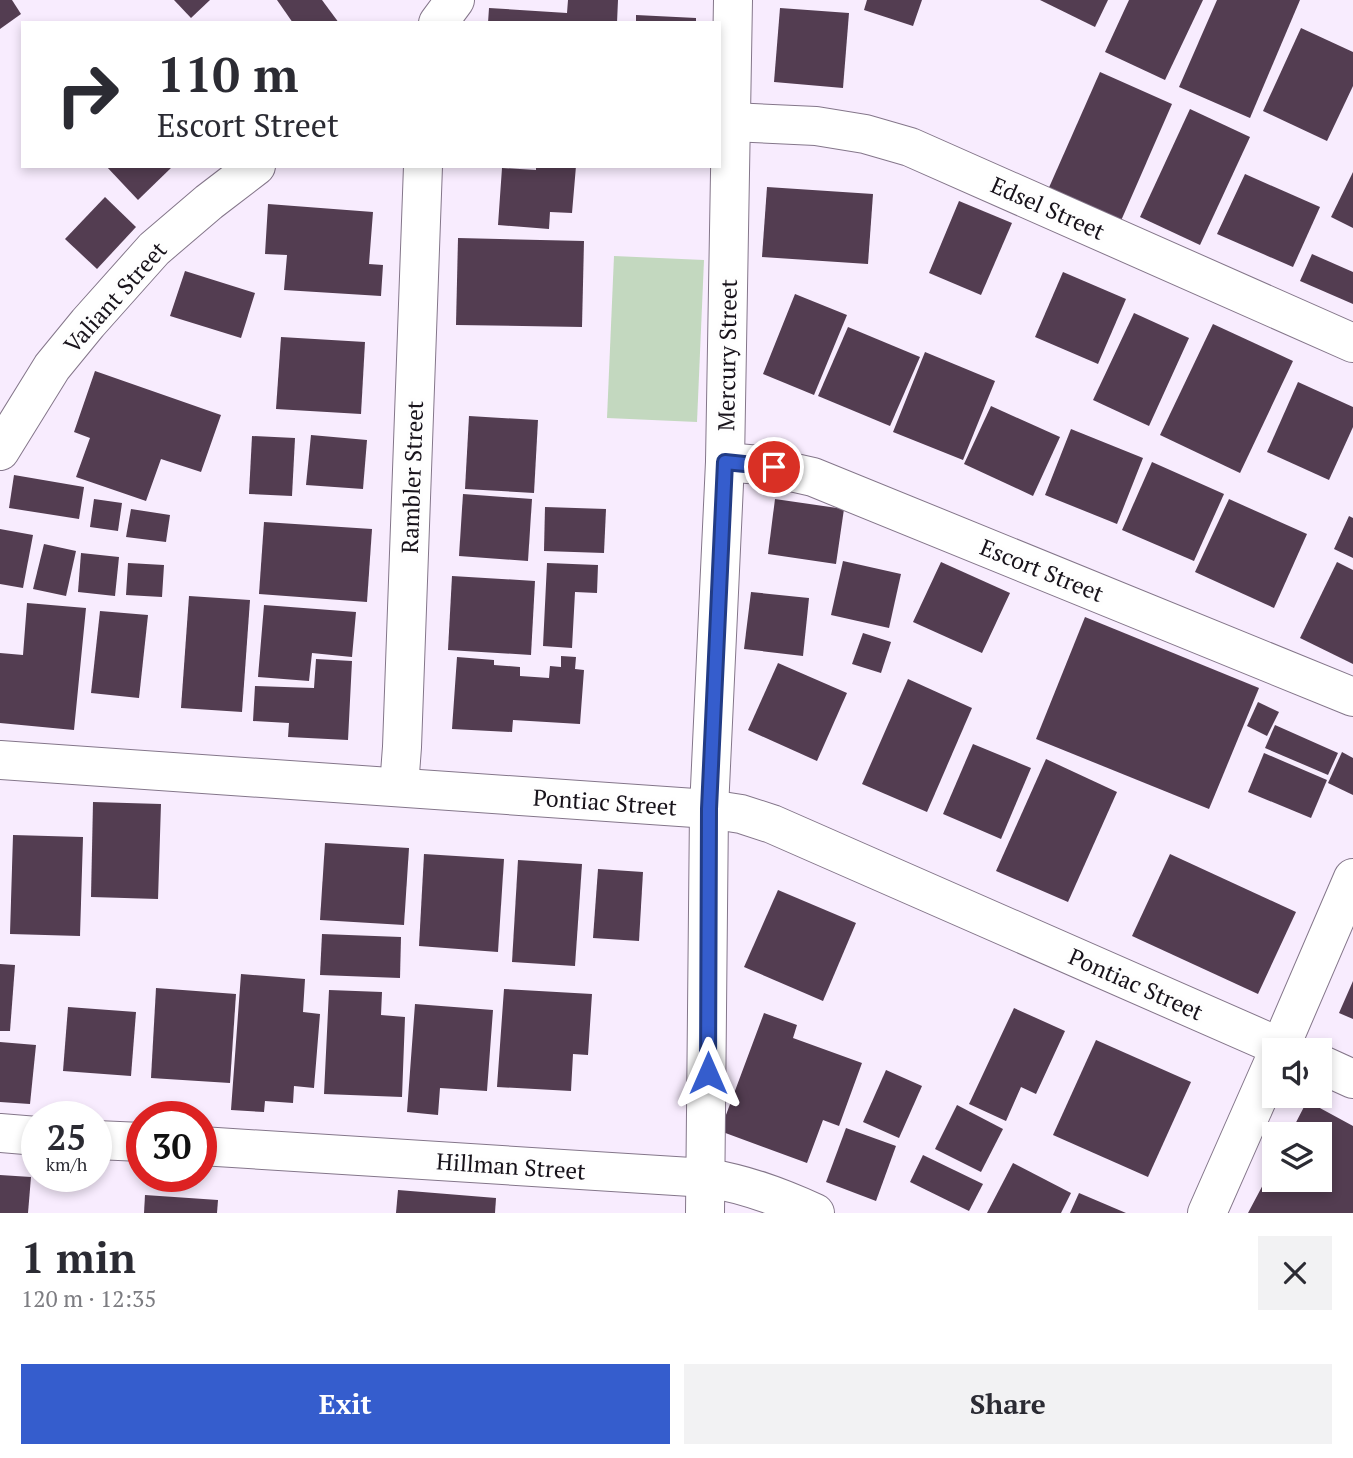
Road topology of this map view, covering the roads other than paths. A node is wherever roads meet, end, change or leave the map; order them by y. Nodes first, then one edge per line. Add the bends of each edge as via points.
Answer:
1 (455, 0) edge
2 (733, 0) edge
3 (439, 21) edge
4 (731, 122) junction
5 (253, 168) edge
6 (423, 168) edge
7 (1353, 343) edge
8 (0, 451) edge
9 (725, 462) junction
10 (1353, 697) edge
11 (0, 760) edge
12 (399, 787) junction
13 (709, 809) junction
14 (1353, 878) edge
15 (1286, 1038) edge
16 (1262, 1044) edge
17 (1332, 1069) edge
18 (1353, 1079) edge
19 (1262, 1091) edge
20 (0, 1133) edge
21 (21, 1135) edge
22 (217, 1148) edge
23 (706, 1196) edge
24 (815, 1213) edge
25 (1206, 1213) edge

1 - 3 street
2 - 4 street, Mercury Street
4 - 7 street, Edsel Street via 816,126 910,147
4 - 9 street, Mercury Street
5 - 8 street, Valiant Street via 155,249 104,304 52,367
6 - 12 street, Rambler Street
9 - 10 street, Escort Street via 813,477
9 - 13 street, Mercury Street
11 - 12 street, Pontiac Street
12 - 13 street, Pontiac Street
13 - 16 street, Pontiac Street via 772,824
13 - 23 street, Mercury Street
14 - 15 street
17 - 18 street
19 - 25 street
20 - 21 street
22 - 23 street, Hillman Street
23 - 24 street, Hillman Street via 737,1183

